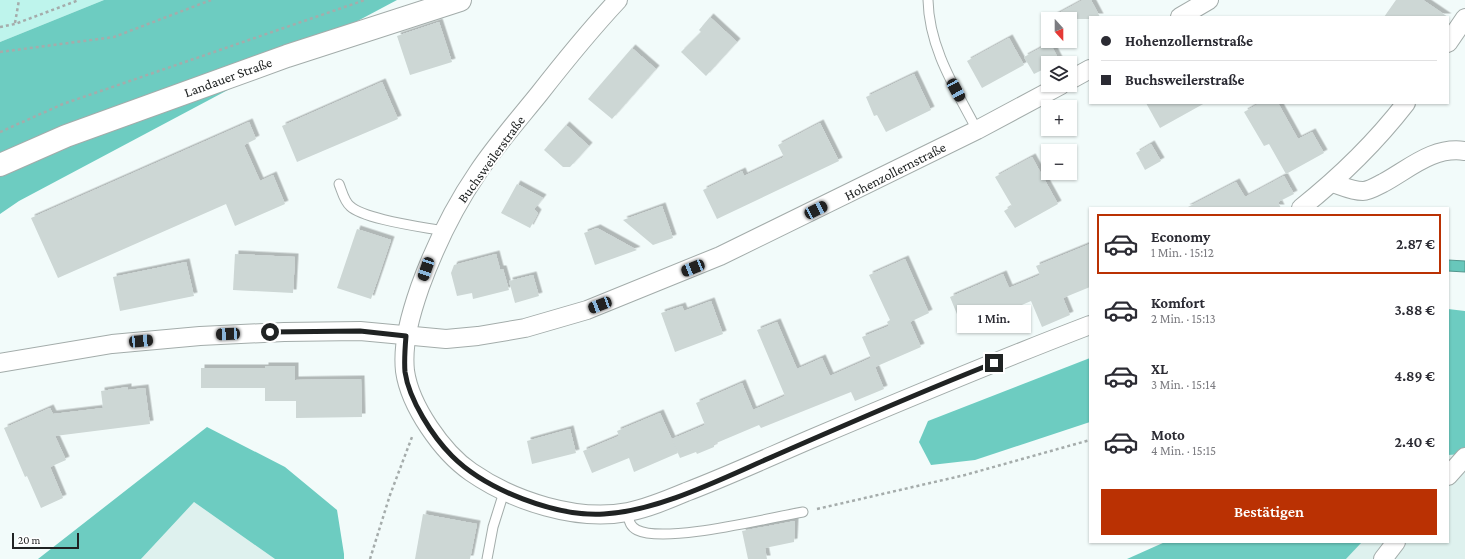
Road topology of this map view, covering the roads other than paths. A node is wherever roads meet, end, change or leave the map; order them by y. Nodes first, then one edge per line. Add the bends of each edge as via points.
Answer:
1 (460, 0) edge
2 (618, 0) edge
3 (928, 0) edge
4 (1210, 0) edge
5 (1182, 16) edge
6 (1465, 18) edge
7 (1449, 42) edge
8 (1089, 70) edge
9 (1077, 76) edge
10 (1048, 92) edge
11 (1405, 104) edge
12 (977, 130) junction
13 (1465, 151) edge
14 (0, 165) edge
15 (1333, 183) junction
16 (339, 184) dead end
17 (1302, 207) edge
18 (442, 231) junction
19 (1089, 325) edge
20 (406, 336) junction
21 (0, 363) edge
22 (1465, 457) edge
23 (1449, 475) edge
24 (504, 492) junction
25 (627, 512) junction
26 (803, 512) road end
27 (1395, 543) edge
28 (487, 559) edge
29 (1383, 559) edge

1 - 14 main road, Landauer Straße via 287,56 66,136
2 - 18 street, Buchsweilerstraße via 564,62 478,171
3 - 12 lane via 931,31 938,54
4 - 5 street
6 - 7 street
8 - 9 street
10 - 12 street, Hohenzollernstraße
11 - 15 street via 1390,124
12 - 20 street, Hohenzollernstraße via 720,256 587,310 525,328 478,336 446,339
13 - 15 street via 1452,150 1435,154 1378,186 1364,191
15 - 17 street
16 - 18 lane via 349,206 356,211 390,221
18 - 20 street, Buchsweilerstraße via 413,306
19 - 25 street, Buchsweilerstraße via 952,380 708,484
20 - 21 street, Hohenzollernstraße via 353,331 200,336 112,344
20 - 24 street, Buchsweilerstraße via 405,374 421,413 437,438 462,466
22 - 23 street
24 - 25 street, Buchsweilerstraße via 576,514 602,515
24 - 28 lane via 493,527
25 - 26 lane via 630,524 651,535 710,529
27 - 29 street

